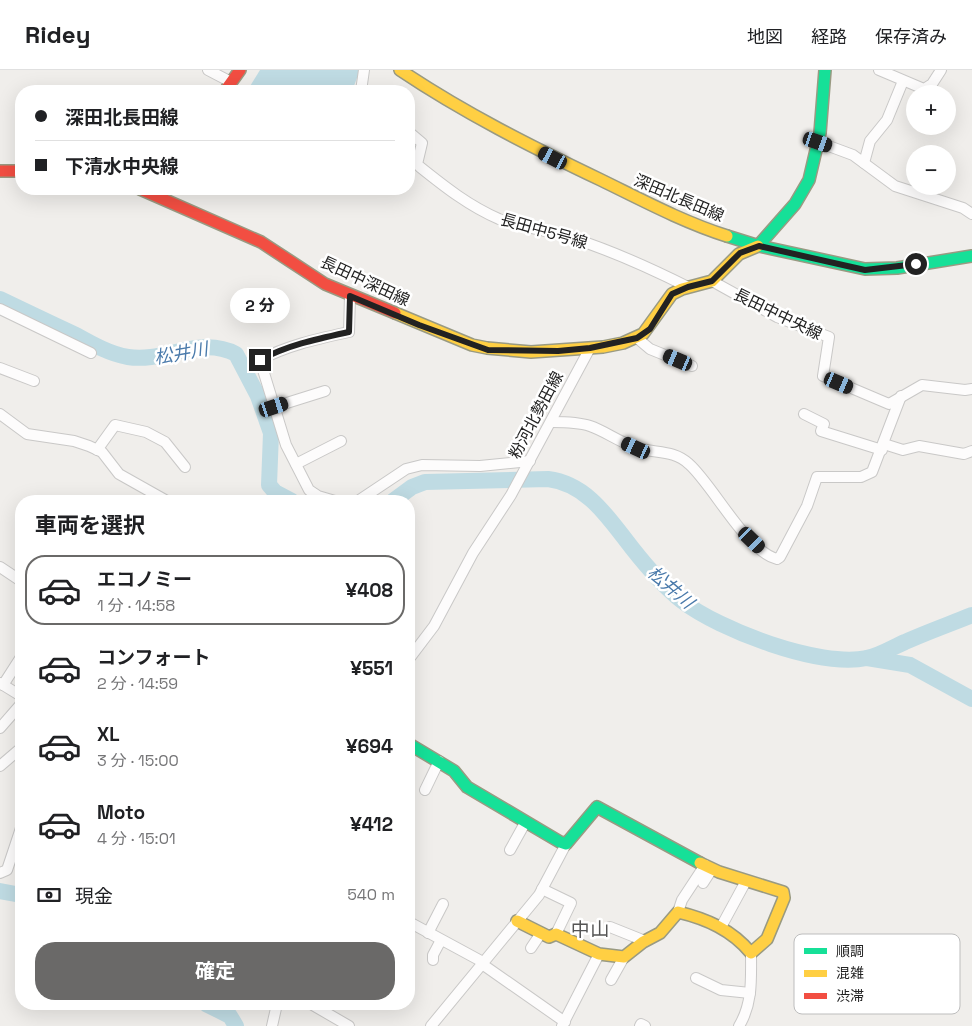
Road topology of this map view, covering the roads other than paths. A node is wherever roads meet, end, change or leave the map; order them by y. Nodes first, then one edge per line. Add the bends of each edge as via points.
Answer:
1 (208, 70) edge
2 (240, 70) edge
3 (364, 70) edge
4 (400, 70) edge
5 (825, 70) edge
6 (879, 70) edge
7 (941, 70) edge
8 (903, 81) junction
9 (226, 85) edge
10 (229, 85) edge
11 (363, 85) edge
12 (415, 137) edge
13 (818, 142) junction
14 (864, 163) junction
15 (0, 171) edge
16 (15, 172) edge
17 (154, 195) edge
18 (972, 214) edge
19 (759, 246) junction
20 (972, 256) edge
21 (712, 281) junction
22 (688, 287) junction
23 (350, 296) junction
24 (0, 309) edge
25 (637, 338) junction
26 (590, 348) junction
27 (91, 353) dead end
28 (692, 366) dead end
29 (0, 368) edge
30 (34, 381) dead end
31 (972, 389) edge
32 (325, 391) dead end
33 (901, 396) junction
34 (274, 407) junction
35 (0, 414) edge
36 (804, 414) dead end
37 (552, 422) junction
38 (341, 441) dead end
39 (883, 447) junction
40 (97, 450) junction
41 (972, 451) edge
42 (296, 464) junction
43 (529, 464) junction
44 (185, 468) dead end
45 (156, 495) edge
46 (316, 495) edge
47 (367, 495) edge
48 (0, 567) edge
49 (15, 577) edge
50 (415, 651) edge
51 (15, 666) edge
52 (2, 684) edge
53 (15, 692) edge
54 (15, 711) edge
55 (0, 728) edge
56 (415, 747) edge
57 (15, 753) edge
58 (439, 761) junction
59 (0, 766) edge
60 (425, 790) dead end
61 (525, 822) junction
62 (566, 844) junction
63 (510, 850) dead end
64 (15, 853) edge
65 (708, 867) junction
66 (0, 874) edge
67 (746, 881) junction
68 (704, 883) dead end
69 (542, 889) junction
70 (443, 904) dead end
71 (678, 912) junction
72 (518, 921) junction
73 (415, 925) edge
74 (610, 926) dead end
75 (721, 927) junction
76 (428, 933) junction
77 (541, 933) junction
78 (556, 934) junction
79 (441, 940) junction
80 (645, 941) junction
81 (532, 948) dead end
82 (750, 953) junction
83 (599, 954) junction
84 (624, 957) junction
85 (433, 960) dead end
86 (482, 964) junction
87 (696, 978) dead end
88 (611, 980) dead end
89 (750, 993) junction
90 (276, 1010) edge
91 (329, 1010) edge
92 (563, 1024) edge
93 (272, 1026) edge
94 (349, 1026) edge
95 (431, 1026) edge
96 (640, 1026) edge
97 (645, 1026) edge
98 (739, 1026) edge

1 - 9 street
2 - 10 street
3 - 11 street
4 - 19 street, 深田北長田線 via 510,136 568,165 681,219
5 - 13 street
6 - 8 street
7 - 8 street via 932,84 924,89
8 - 14 street via 887,120 870,141
12 - 22 street, 長田中5号線 via 422,143 417,164 482,211 501,220 601,248
13 - 14 street via 853,155
13 - 19 street via 812,173 804,191
14 - 18 street via 895,186 963,208
15 - 16 street
17 - 23 street, 長田中深田線 via 261,242 325,284
19 - 20 street, 深田北長田線 via 865,270
19 - 21 street via 740,253
21 - 22 street
21 - 33 street, 長田中中央線 via 776,316 829,336 823,376 889,404
22 - 25 street via 672,294 650,329
23 - 26 street, 長田中深田線 via 488,350
23 - 34 street via 349,332 309,340 260,360
24 - 27 street
25 - 26 street
25 - 28 street via 650,349
26 - 37 street, 粉河北勢田線
29 - 30 street
31 - 33 street, 長田中中央線 via 922,385
32 - 34 street
33 - 39 street
34 - 42 street
35 - 40 street via 27,434 74,441
36 - 39 street via 824,424 821,431
37 - 39 street via 583,424 636,448 681,457 700,476 744,533 759,548 777,558 807,506 817,477 867,476
37 - 43 street, 粉河北勢田線
38 - 42 street
39 - 41 street via 903,450 919,446 964,454
40 - 44 street via 115,425 146,432 165,442
40 - 45 street via 119,474
42 - 46 street via 309,490
43 - 47 street via 422,465 406,469
43 - 50 street, 粉河北勢田線 via 473,553 434,626
48 - 49 street
51 - 52 street
52 - 53 street
54 - 55 street
56 - 58 street
57 - 59 street
58 - 60 street
58 - 61 street via 454,771 467,787
61 - 62 street
61 - 63 street
62 - 65 street via 597,807 626,819
62 - 69 street
64 - 66 street via 7,870
65 - 67 street
65 - 68 street
65 - 71 street via 682,900
67 - 75 street
67 - 82 street via 773,887 783,892 784,898 767,939
69 - 72 street
69 - 78 street via 571,903
70 - 76 street
71 - 75 street
71 - 80 street via 660,933
72 - 77 street
72 - 86 street
73 - 76 street
74 - 80 street
75 - 82 street
76 - 79 street
77 - 78 street via 549,937
77 - 81 street
78 - 83 street
79 - 85 street
79 - 86 street
80 - 84 street
82 - 89 street
83 - 84 street
83 - 92 street
84 - 88 street
86 - 92 street
86 - 95 street
87 - 89 street via 721,990
89 - 98 street
90 - 93 street
91 - 94 street
96 - 97 street

